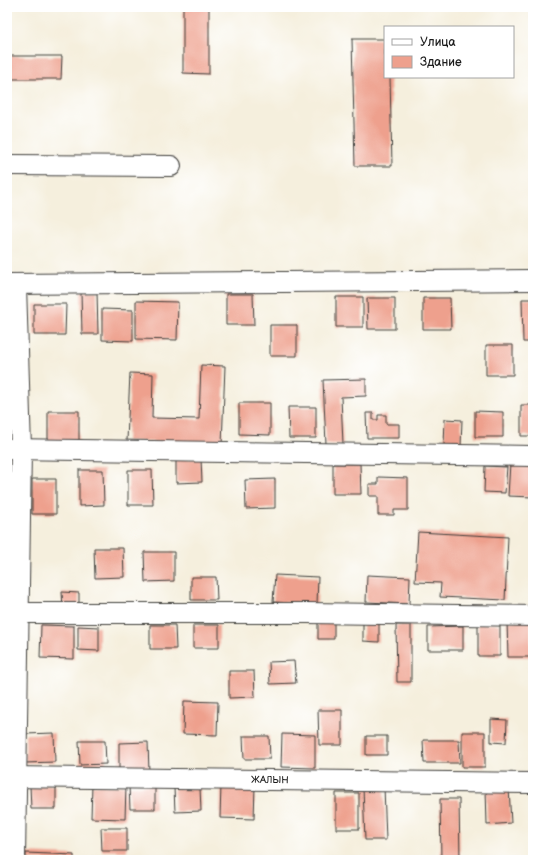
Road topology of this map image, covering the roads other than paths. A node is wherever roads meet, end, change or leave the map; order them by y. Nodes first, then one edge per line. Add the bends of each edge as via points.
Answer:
1 (7, 165) edge
2 (171, 166) dead end
3 (533, 280) edge
4 (12, 285) edge
5 (14, 449) edge
6 (533, 456) edge
7 (13, 613) edge
8 (533, 616) edge
9 (11, 777) edge
10 (533, 783) edge
11 (15, 860) edge

1 - 2 street
3 - 4 street
4 - 5 street
5 - 6 street
5 - 7 street
7 - 8 street
7 - 9 street
9 - 10 street, ЖАЛЫН
9 - 11 street

